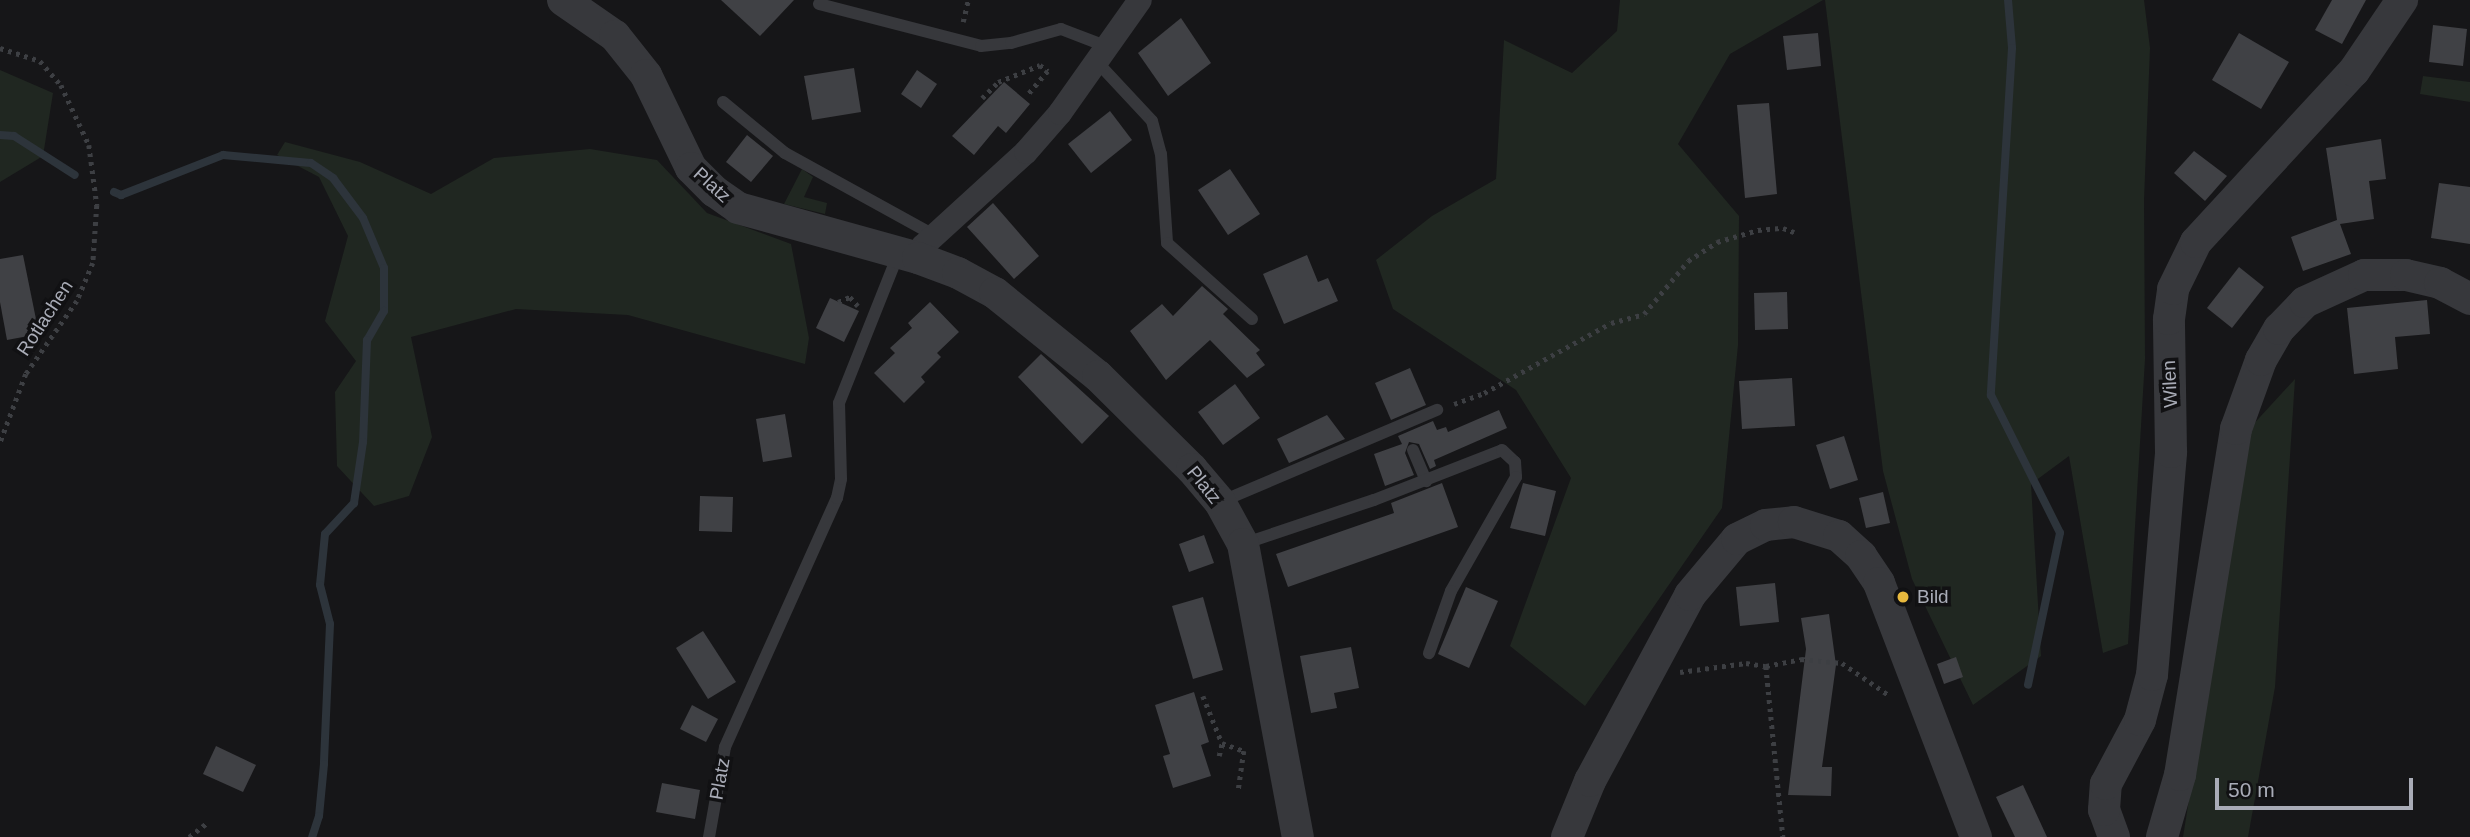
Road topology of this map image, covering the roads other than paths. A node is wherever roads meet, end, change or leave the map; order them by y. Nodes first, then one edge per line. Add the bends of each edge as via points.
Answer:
1 (563, 0) edge
2 (1140, 0) edge
3 (2402, 0) edge
4 (820, 4) dead end
5 (1103, 55) junction
6 (723, 102) dead end
7 (918, 249) junction
8 (2470, 299) edge
9 (1252, 319) dead end
10 (1437, 410) road end
11 (1413, 450) dead end
12 (1426, 481) junction
13 (1220, 502) junction
14 (1243, 544) junction
15 (1429, 653) dead end
16 (709, 837) edge
17 (1298, 837) edge
18 (1567, 837) edge
19 (1976, 837) edge
20 (2114, 837) edge
21 (2162, 837) edge

1 - 7 street, Platz via 615,36 646,75 691,168 738,208
2 - 5 street, Platz
3 - 20 street, Wilen via 2354,71 2196,242 2173,289 2169,319 2171,452 2152,675 2140,720 2106,784 2104,810
4 - 5 lane via 981,46 1061,29
5 - 7 street, Platz via 1026,152
5 - 9 lane via 1152,121 1161,154 1167,243
6 - 7 lane
7 - 13 street, Platz via 1035,323 1098,376
7 - 16 lane, Platz via 839,403 842,479 837,498 725,747
8 - 21 street via 2440,283 2406,275 2364,275 2305,302 2279,330 2261,360 2236,429 2180,775
10 - 13 lane
11 - 12 lane
12 - 14 lane
12 - 15 lane via 1502,450 1515,462 1516,477 1451,591
13 - 14 street, Platz
14 - 17 street, Platz
18 - 19 street via 1590,781 1690,595 1737,539 1766,525 1794,522 1839,536 1861,556 1879,583

